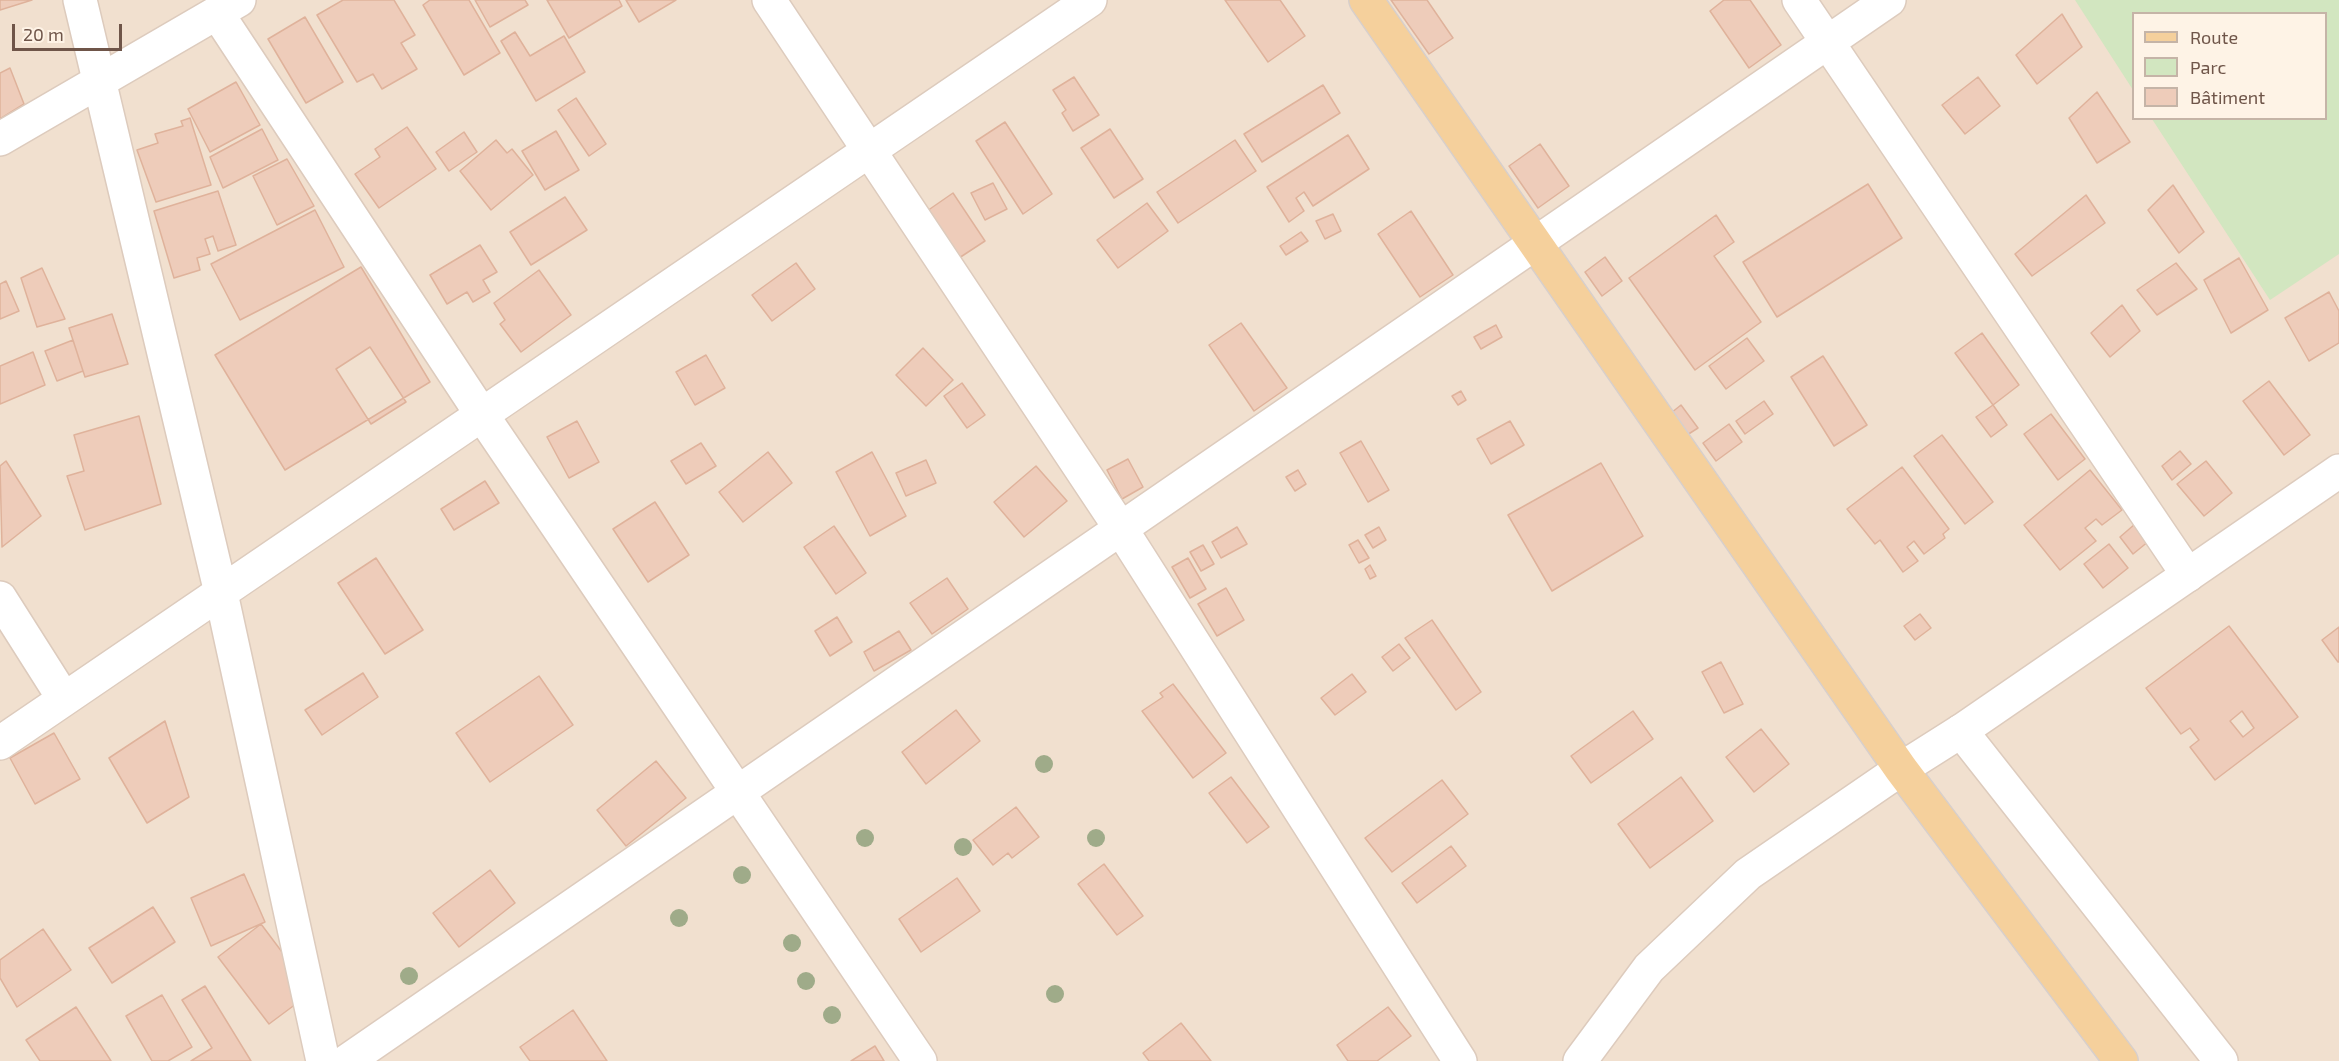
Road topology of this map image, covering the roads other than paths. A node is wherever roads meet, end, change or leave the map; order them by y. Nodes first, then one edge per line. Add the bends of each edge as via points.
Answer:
1 (80, 0) edge
2 (769, 0) edge
3 (1090, 0) edge
4 (1366, 0) edge
5 (1799, 0) edge
6 (1889, 0) edge
7 (228, 6) edge
8 (1828, 42) junction
9 (98, 82) junction
10 (0, 139) edge
11 (869, 150) junction
12 (1535, 244) junction
13 (482, 415) junction
14 (2339, 471) edge
15 (1121, 529) junction
16 (2188, 575) junction
17 (221, 592) junction
18 (0, 598) edge
19 (64, 699) junction
20 (1961, 731) junction
21 (0, 743) edge
22 (1900, 769) junction
23 (738, 792) junction
24 (323, 1061) edge
25 (347, 1061) edge
26 (920, 1061) edge
27 (1460, 1061) edge
28 (1580, 1061) edge
29 (2121, 1061) edge
30 (2221, 1061) edge

1 - 9 street
2 - 11 street
3 - 11 street
4 - 12 main road
5 - 8 street
6 - 8 street
7 - 9 street
7 - 13 street
8 - 12 street
8 - 16 street
9 - 10 street
9 - 17 street
11 - 13 street
11 - 15 street
12 - 15 street
12 - 22 main road
13 - 17 street
13 - 23 street
14 - 16 street
15 - 23 street
15 - 27 street
16 - 20 street
17 - 19 street
17 - 24 street
18 - 19 street
19 - 21 street
20 - 22 street
20 - 30 street
22 - 28 street via 1748,874 1649,968
22 - 29 main road
23 - 25 street
23 - 26 street

